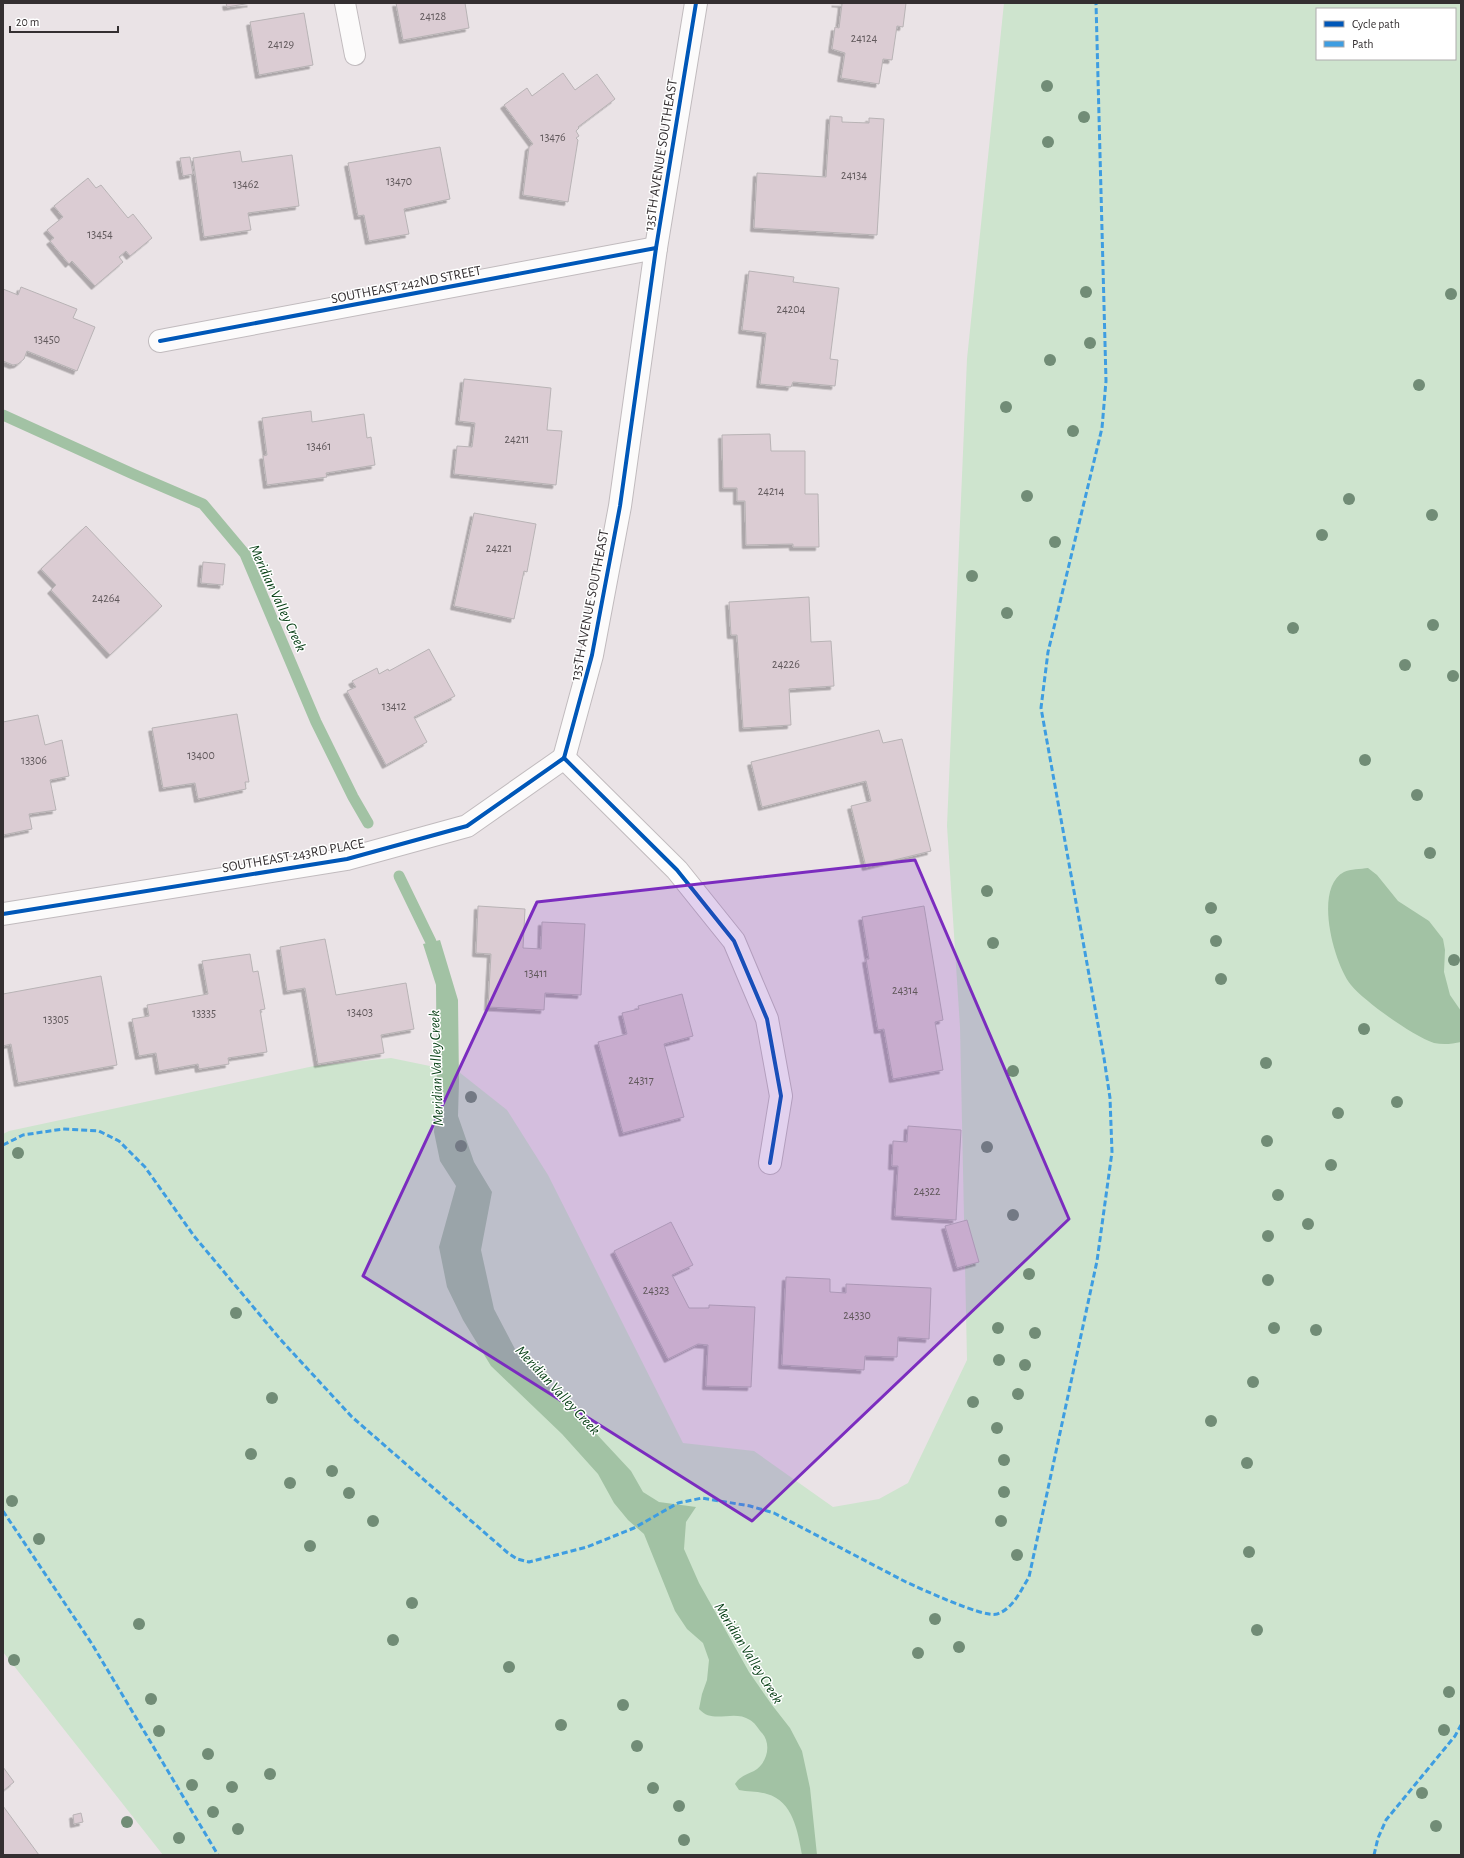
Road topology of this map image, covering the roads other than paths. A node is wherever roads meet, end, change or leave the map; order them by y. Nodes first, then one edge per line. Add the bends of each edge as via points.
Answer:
1 (345, 3) edge
2 (696, 3) edge
3 (355, 55) dead end
4 (656, 248) junction
5 (160, 341) dead end
6 (564, 758) junction
7 (3, 914) edge
8 (770, 1163) dead end

1 - 3 lane
2 - 4 street, 135TH AVENUE SOUTHEAST
4 - 5 street, SOUTHEAST 242ND STREET
4 - 6 street, 135TH AVENUE SOUTHEAST via 618,514 592,655
6 - 7 street, SOUTHEAST 243RD PLACE via 467,826 347,859
6 - 8 street via 676,870 734,940 767,1019 781,1096

